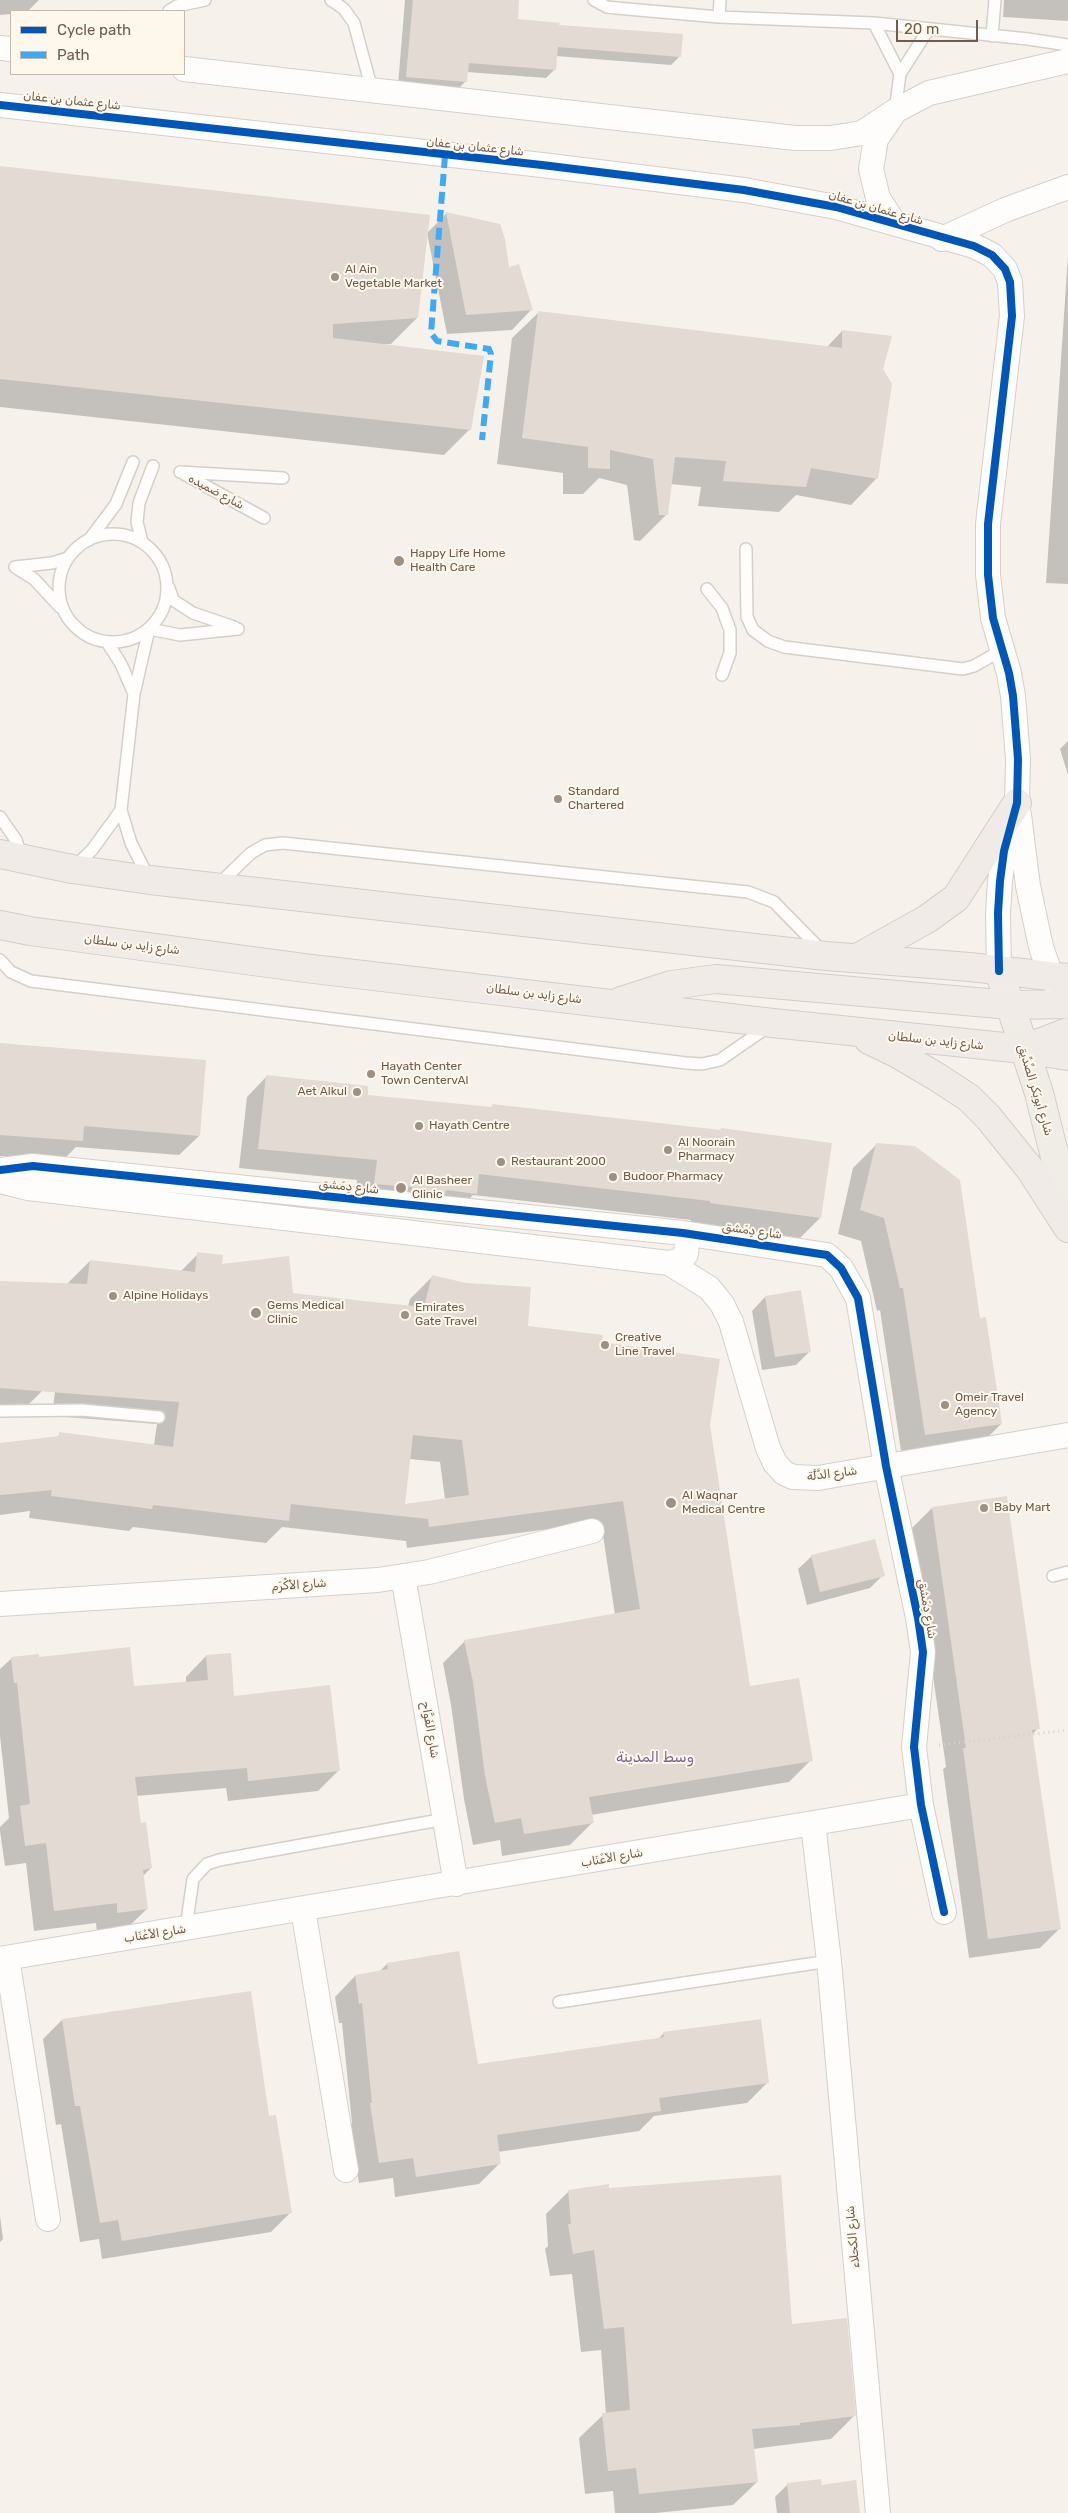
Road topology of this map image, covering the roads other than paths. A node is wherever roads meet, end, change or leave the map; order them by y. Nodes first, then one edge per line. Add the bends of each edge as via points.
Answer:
1 (205, 0) edge
2 (331, 0) edge
3 (594, 0) edge
4 (720, 0) edge
5 (995, 0) edge
6 (171, 10) edge
7 (719, 17) junction
8 (874, 23) junction
9 (928, 30) junction
10 (992, 36) junction
11 (1068, 45) edge
12 (1068, 61) edge
13 (185, 68) edge
14 (900, 74) junction
15 (372, 90) junction
16 (0, 105) edge
17 (896, 111) junction
18 (1068, 187) edge
19 (894, 223) junction
20 (942, 239) junction
21 (133, 462) dead end
22 (153, 466) dead end
23 (284, 478) dead end
24 (264, 518) dead end
25 (89, 540) junction
26 (142, 542) junction
27 (746, 549) dead end
28 (68, 558) junction
29 (168, 586) junction
30 (707, 589) dead end
31 (65, 612) junction
32 (149, 629) junction
33 (107, 642) junction
34 (1002, 650) junction
35 (722, 675) dead end
36 (134, 694) junction
37 (1017, 803) junction
38 (121, 810) junction
39 (0, 817) edge
40 (11, 857) edge
41 (72, 869) junction
42 (150, 880) junction
43 (217, 886) junction
44 (0, 925) edge
45 (826, 956) junction
46 (857, 958) junction
47 (0, 960) edge
48 (999, 971) junction
49 (1060, 977) edge
50 (1062, 1003) edge
51 (612, 1004) junction
52 (1010, 1005) junction
53 (773, 1023) junction
54 (1068, 1024) edge
55 (850, 1031) junction
56 (1068, 1032) edge
57 (1023, 1049) junction
58 (1068, 1056) edge
59 (0, 1170) edge
60 (0, 1181) edge
61 (1068, 1209) edge
62 (1068, 1228) edge
63 (683, 1232) junction
64 (668, 1263) junction
65 (0, 1412) edge
66 (159, 1417) dead end
67 (1068, 1435) edge
68 (886, 1466) junction
69 (592, 1531) dead end
70 (1068, 1572) edge
71 (402, 1576) junction
72 (1053, 1576) dead end
73 (0, 1604) edge
74 (921, 1805) junction
75 (445, 1819) junction
76 (813, 1824) junction
77 (456, 1884) junction
78 (303, 1909) junction
79 (944, 1912) dead end
80 (186, 1928) junction
81 (4, 1959) edge
82 (829, 1961) junction
83 (559, 2002) dead end
84 (346, 2170) dead end
85 (48, 2218) dead end
86 (878, 2513) edge

1 - 6 lane
2 - 15 lane via 344,9 354,23
3 - 7 lane via 607,7
4 - 7 lane
5 - 10 lane
7 - 8 lane
8 - 9 lane
8 - 14 lane
9 - 10 lane
9 - 14 lane
10 - 11 lane
12 - 17 street via 929,94
13 - 15 street
14 - 17 lane
15 - 17 street via 795,138 830,138 862,132
16 - 19 street, شارع عثمان بن عفان via 744,190 836,207
17 - 19 street via 876,139 871,169 878,198
18 - 20 street via 1005,210
19 - 20 street, شارع عثمان بن عفان
20 - 34 street, شارع عثمان بن عفان via 974,246 992,255 1005,269 1010,282 1012,316 988,524 988,575 993,618
21 - 25 lane via 116,504
22 - 26 lane via 139,502 137,522
23 - 24 lane, شارع ضميده via 180,472
25 - 26 lane via 116,534
25 - 28 lane
26 - 29 lane via 156,554
27 - 34 lane via 747,617 753,630 784,647 962,669
28 - 31 lane via 59,585
28 - 31 lane via 15,567 39,583
29 - 32 lane via 160,617
29 - 32 lane via 173,600 193,612 238,628 180,635
30 - 35 lane via 722,608 730,630 730,653
31 - 33 lane via 76,627 90,637
32 - 33 lane via 129,640
32 - 36 lane
33 - 36 lane
34 - 37 street, شارع عثمان بن عفان via 1009,673 1016,723
36 - 38 lane
37 - 46 highway via 956,898 927,919
37 - 48 street via 1000,881
37 - 49 street via 1028,886 1042,947
38 - 41 lane via 92,850
38 - 42 lane via 131,843
39 - 40 lane via 16,840
40 - 41 highway
41 - 42 highway
42 - 43 highway
43 - 45 highway
43 - 45 lane via 251,853 265,845 283,843 748,892 774,902
44 - 51 highway, شارع زايد بن سلطان via 295,966
45 - 46 highway
46 - 48 highway
47 - 53 lane via 11,972 31,981 686,1063 720,1060
48 - 49 highway
48 - 50 highway
48 - 52 main road, شارع أبوبَكر الصِّدِّيق
49 - 50 street
50 - 52 highway
50 - 54 highway
51 - 52 highway via 671,985 716,979
51 - 53 highway, شارع زايد بن سلطان
52 - 57 main road, شارع أبوبَكر الصِّدِّيق
53 - 55 highway, شارع زايد بن سلطان
55 - 57 highway, شارع زايد بن سلطان
55 - 62 highway via 898,1054 969,1098 1011,1144
56 - 57 highway
57 - 58 highway, شارع زايد بن سلطان
57 - 61 main road, شارع أبوبَكر الصِّدِّيق via 1039,1093
59 - 63 street, شارع دِمَشق via 33,1166
60 - 64 street via 28,1188
63 - 64 street via 686,1254 681,1260
63 - 68 street, شارع دِمَشق via 827,1255 841,1268 858,1298
64 - 68 street, شارع الدَّلَّة via 708,1288 722,1304 731,1322 768,1448 784,1472 793,1477 818,1478
65 - 66 lane via 82,1410
67 - 68 street, شارع الدَّلَّة
68 - 74 street, شارع دِمَشق via 911,1578 923,1652 914,1747
69 - 71 street, شارع الأَكْرَم
70 - 72 lane
71 - 73 street, شارع الأَكْرَم
71 - 75 street, شارع الفَوَّاح
74 - 76 street, شارع الأَعْنَاب
74 - 79 street, شارع دِمَشق
75 - 77 street, شارع الفَوَّاح
75 - 80 lane via 207,1864 193,1879
76 - 77 street, شارع الأَعْنَاب
76 - 82 street, شارع الكحلاء
77 - 78 street, شارع الأَعْنَاب
78 - 80 street, شارع الأَعْنَاب
78 - 84 street
80 - 81 street, شارع الأَعْنَاب
81 - 85 street, شارع الأَعْنَاب
82 - 83 lane
82 - 86 street, شارع الكحلاء

